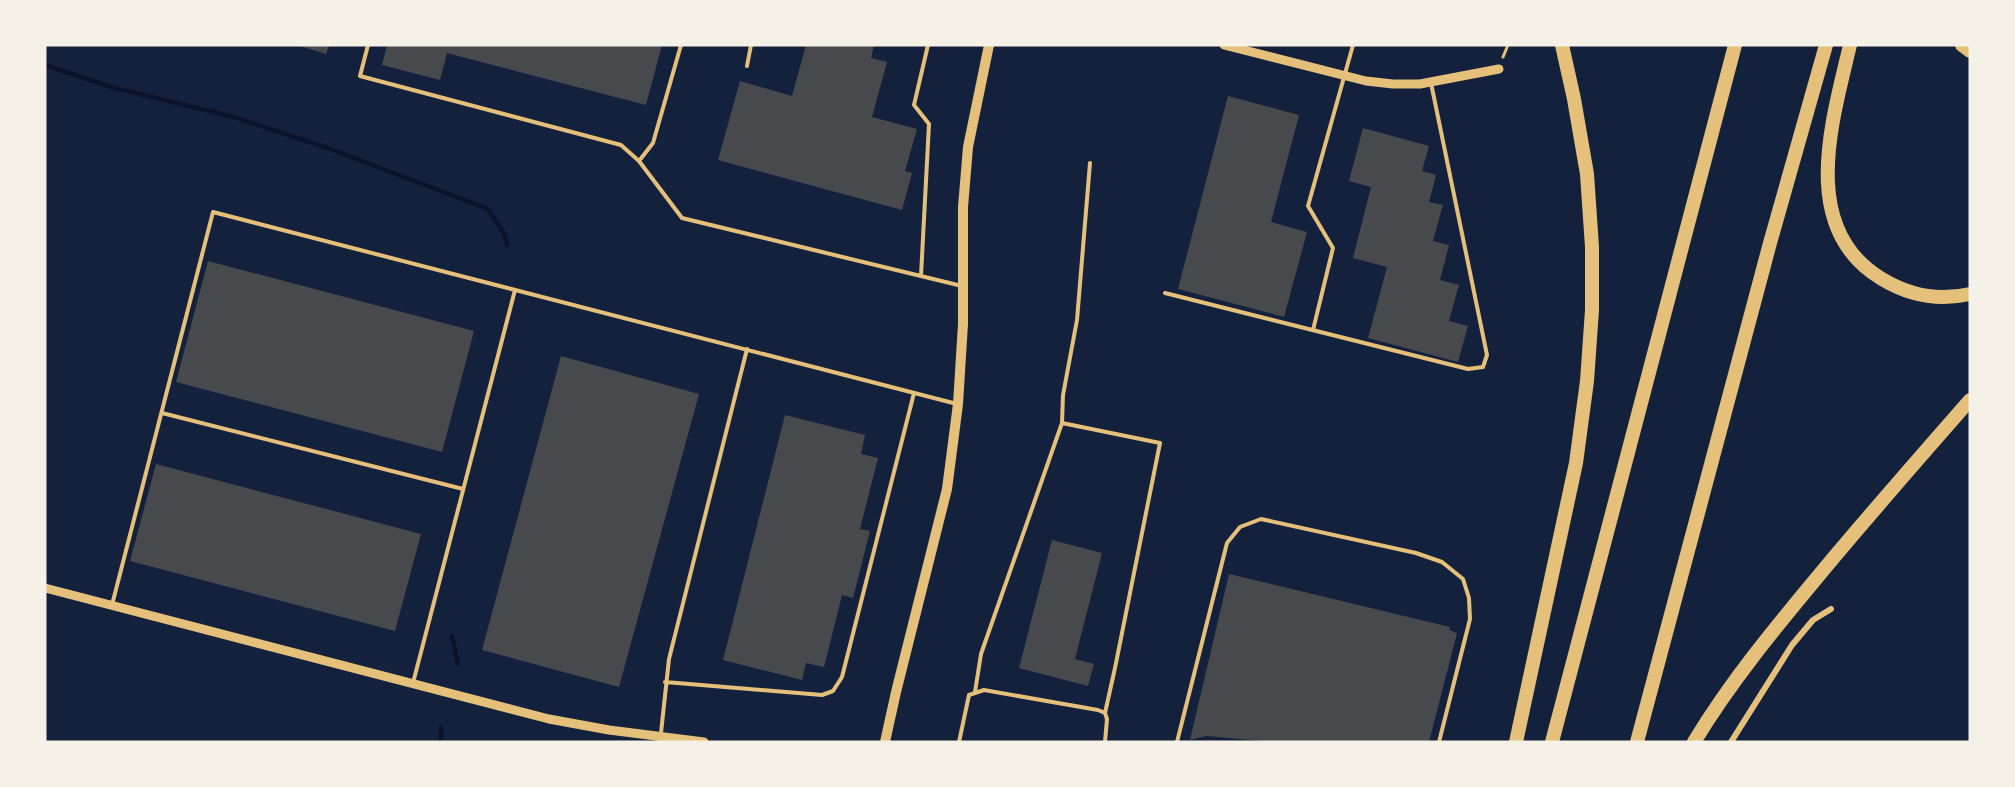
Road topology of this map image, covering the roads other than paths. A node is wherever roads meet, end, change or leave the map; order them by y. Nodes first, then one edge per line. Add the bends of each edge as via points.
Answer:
1 (368, 45) edge
2 (681, 45) edge
3 (751, 45) edge
4 (928, 45) edge
5 (989, 45) edge
6 (1224, 45) edge
7 (1353, 45) edge
8 (1562, 45) edge
9 (1735, 45) edge
10 (1826, 45) edge
11 (1850, 45) edge
12 (1962, 45) edge
13 (1970, 51) edge
14 (747, 66) dead end
15 (1498, 69) dead end
16 (1346, 76) junction
17 (1431, 82) junction
18 (639, 161) junction
19 (1090, 163) dead end
20 (921, 276) junction
21 (962, 286) junction
22 (515, 290) junction
23 (1165, 293) dead end
24 (1970, 294) edge
25 (1312, 330) junction
26 (747, 349) junction
27 (914, 393) junction
28 (1970, 400) edge
29 (958, 404) junction
30 (162, 413) junction
31 (1062, 423) junction
32 (464, 489) junction
33 (45, 588) edge
34 (112, 606) junction
35 (1830, 609) dead end
36 (665, 682) junction
37 (413, 684) junction
38 (975, 692) junction
39 (1105, 713) junction
40 (660, 739) edge
41 (704, 742) edge
42 (885, 742) edge
43 (958, 742) edge
44 (1105, 742) edge
45 (1177, 742) edge
46 (1439, 742) edge
47 (1515, 742) edge
48 (1552, 742) edge
49 (1638, 742) edge
50 (1694, 742) edge
51 (1731, 742) edge

1 - 18 lane via 360,76 621,145
2 - 18 lane via 653,143
3 - 14 lane
4 - 20 lane via 914,105 929,124
5 - 21 main road via 968,147
6 - 16 street
7 - 16 lane
8 - 47 highway via 1587,174 1592,309 1576,463
9 - 48 highway
10 - 49 highway
11 - 24 highway via 1834,117 1827,179 1828,200 1843,241 1857,260 1893,286 1930,297
12 - 13 highway
15 - 17 street
16 - 17 street via 1393,84
16 - 25 lane via 1308,206 1333,249
17 - 25 lane via 1487,355 1483,367 1468,369
18 - 20 lane via 682,218
19 - 31 lane via 1077,320 1063,394
20 - 21 lane
21 - 29 main road
22 - 26 lane
22 - 30 lane via 213,212
22 - 32 lane
23 - 25 lane
26 - 27 lane
26 - 36 lane
27 - 29 lane
27 - 36 lane via 842,677 833,691 822,695
28 - 50 highway via 1751,657
29 - 42 main road via 947,489
30 - 32 lane
30 - 34 lane
31 - 38 lane via 981,654
31 - 39 lane via 1160,443
32 - 37 lane
33 - 34 street
34 - 37 street
35 - 51 street via 1814,620 1792,645
36 - 40 lane
37 - 40 street via 567,723
38 - 39 lane via 984,690
38 - 43 lane via 965,705
39 - 44 lane
40 - 41 street
45 - 46 lane via 1227,543 1240,527 1261,519 1416,553 1442,562 1463,579 1470,619

